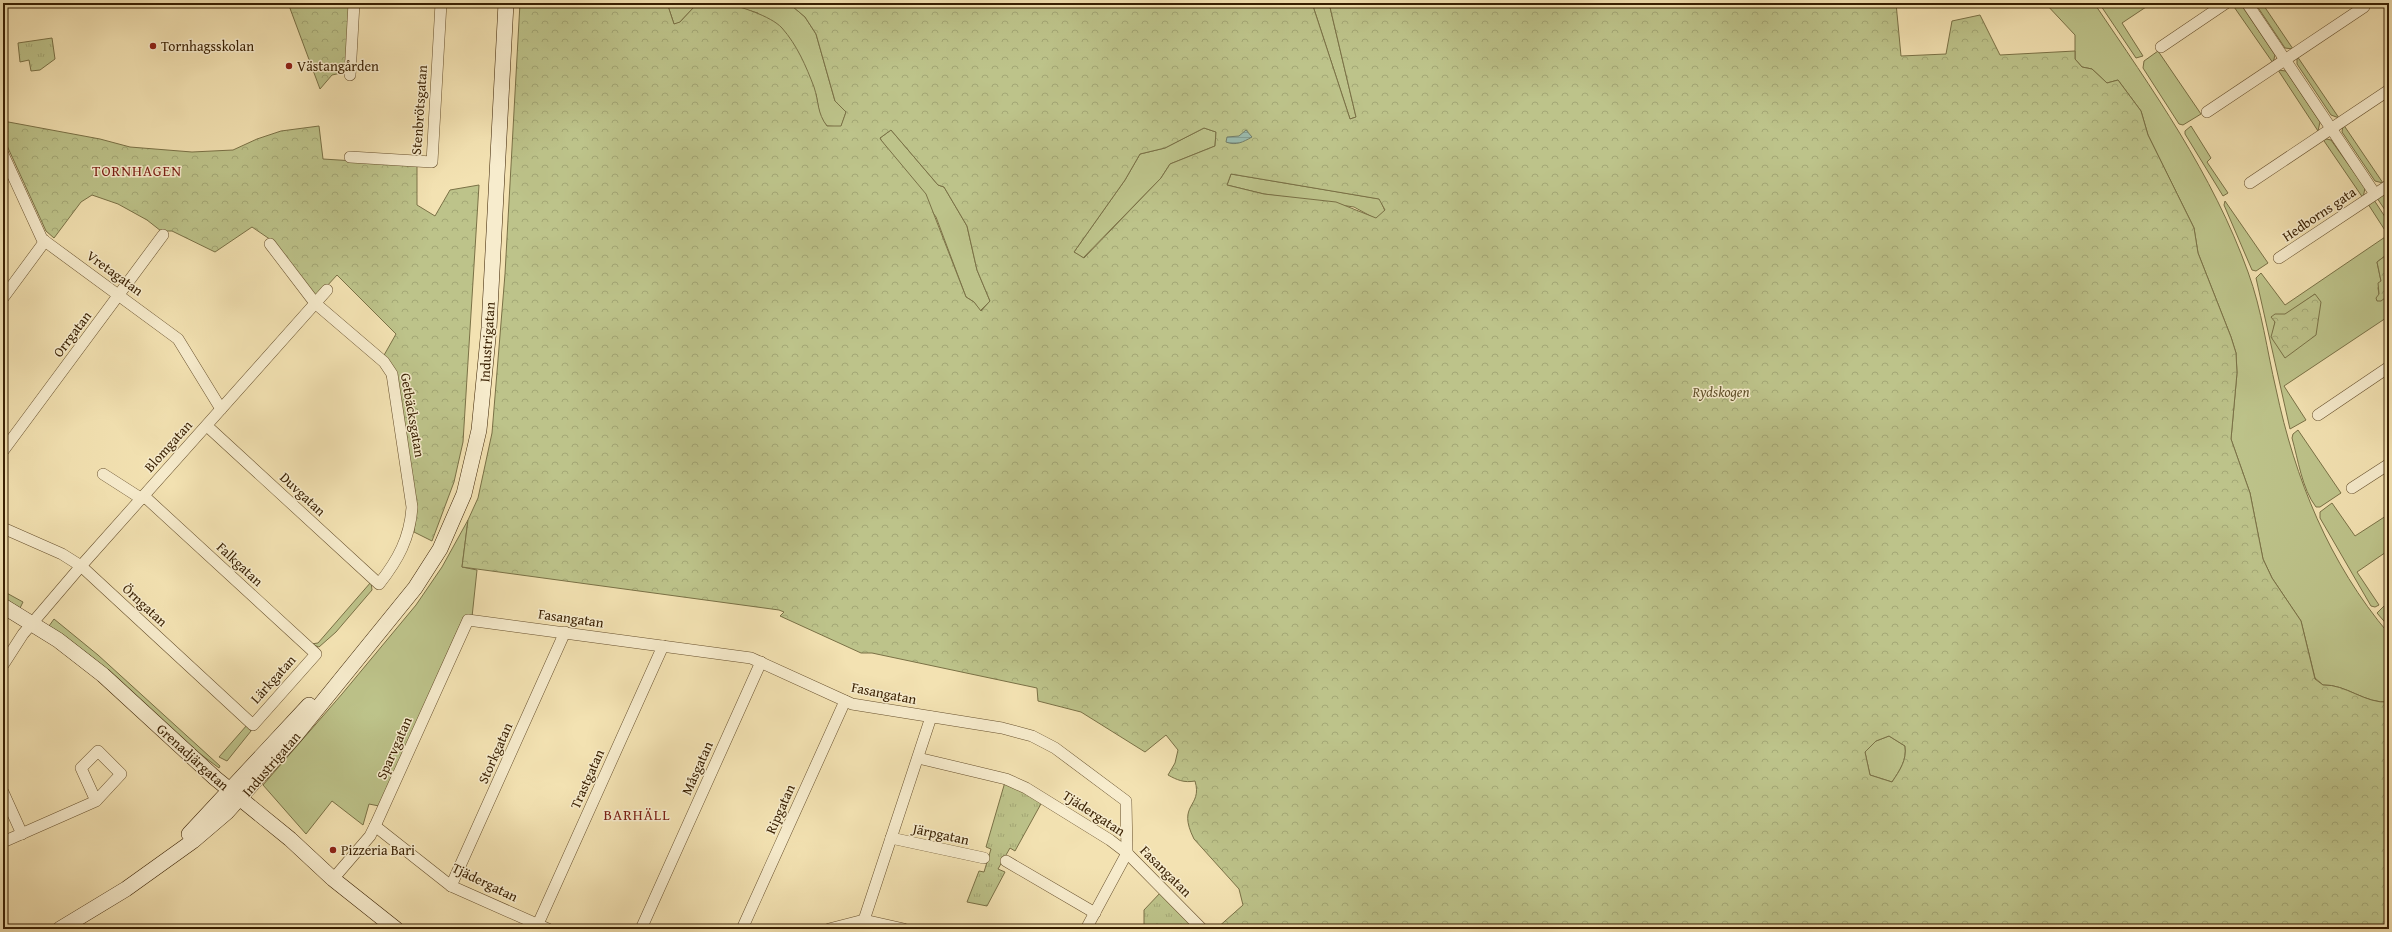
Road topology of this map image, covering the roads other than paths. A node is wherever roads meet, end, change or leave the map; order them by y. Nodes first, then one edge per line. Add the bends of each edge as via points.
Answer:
1 (354, 3) edge
2 (441, 3) edge
3 (506, 3) edge
4 (2226, 3) edge
5 (2247, 3) edge
6 (2364, 7) dead end
7 (2162, 47) dead end
8 (2286, 60) junction
9 (350, 75) dead end
10 (2389, 90) edge
11 (2207, 112) dead end
12 (2331, 128) junction
13 (3, 154) edge
14 (350, 157) dead end
15 (2250, 183) dead end
16 (2389, 185) edge
17 (2376, 194) junction
18 (164, 234) dead end
19 (45, 241) junction
20 (270, 244) dead end
21 (2279, 258) dead end
22 (327, 290) dead end
23 (120, 294) junction
24 (3, 298) edge
25 (315, 303) junction
26 (2389, 367) edge
27 (221, 408) junction
28 (2318, 415) dead end
29 (206, 426) junction
30 (3, 451) edge
31 (2389, 464) edge
32 (103, 474) dead end
33 (2352, 488) dead end
34 (143, 498) junction
35 (3, 528) edge
36 (81, 566) junction
37 (379, 584) joint
38 (3, 606) edge
39 (468, 620) joint
40 (32, 623) junction
41 (565, 632) junction
42 (663, 646) junction
43 (316, 654) joint
44 (761, 662) junction
45 (3, 665) edge
46 (845, 701) junction
47 (931, 717) junction
48 (253, 725) joint
49 (918, 758) junction
50 (3, 792) edge
51 (235, 795) junction
52 (96, 801) dead end
53 (375, 826) junction
54 (22, 834) junction
55 (891, 838) junction
56 (3, 842) edge
57 (1127, 853) junction
58 (984, 858) dead end
59 (1006, 861) dead end
60 (333, 879) junction
61 (451, 886) junction
62 (1095, 913) junction
63 (864, 920) junction
64 (538, 924) junction
65 (60, 929) edge
66 (396, 929) edge
67 (548, 929) edge
68 (641, 929) edge
69 (742, 929) edge
70 (829, 929) edge
71 (904, 929) edge
72 (1086, 929) edge
73 (1202, 929) edge

1 - 9 street
2 - 14 street, Stenbrötsgatan via 432,162
3 - 51 main road, Industrigatan via 486,365 480,430 464,494 440,549 414,588 364,649 281,734
4 - 7 street
5 - 8 street, Hedborns gata
6 - 8 street
8 - 11 street
8 - 12 street, Hedborns gata
10 - 12 street
12 - 15 street
12 - 17 street, Hedborns gata
13 - 19 street, Vretagatan
16 - 17 street, Hedborns gata
17 - 21 street, Hedborns gata
18 - 23 street, Orrgatan
19 - 23 street, Vretagatan
19 - 24 street
20 - 25 street, Getbäcksgatan
22 - 25 street, Blomgatan
23 - 27 street, Vretagatan via 178,339
23 - 30 street, Orrgatan
25 - 27 street, Blomgatan
25 - 37 street, Getbäcksgatan via 384,362 394,380 412,514 404,547
26 - 28 street
27 - 29 street, Blomgatan
29 - 34 street, Blomgatan
29 - 37 street, Duvgatan
31 - 33 street
32 - 34 street, Falkgatan
34 - 36 street, Blomgatan
34 - 43 street, Falkgatan
35 - 36 street, Örngatan via 62,554
36 - 40 street, Blomgatan
36 - 48 street, Örngatan
38 - 40 main road, Grenadjärgatan
39 - 41 street, Fasangatan
39 - 53 street, Sparvgatan
40 - 45 street, Blomgatan
40 - 51 main road, Grenadjärgatan via 103,675
41 - 42 street, Fasangatan
41 - 61 street, Storkgatan
42 - 44 street, Fasangatan via 750,658
42 - 64 street, Trastgatan
43 - 48 street, Lärkgatan
44 - 46 street, Fasangatan
44 - 68 street, Måsgatan
46 - 47 street, Fasangatan
46 - 69 street, Ripgatan
47 - 49 street, Järpgatan
47 - 57 street, Fasangatan via 1017,731 1055,748 1126,801
49 - 55 street, Järpgatan
49 - 57 street, Tjädergatan via 1006,779 1026,788
50 - 54 street
51 - 60 main road, Grenadjärgatan via 290,839
51 - 65 main road, Industrigatan via 162,863
52 - 54 street
53 - 60 street, Sparvgatan via 370,836
53 - 61 street, Tjädergatan
54 - 56 street
55 - 58 street, Järpgatan
55 - 63 street, Järpgatan
57 - 62 street, Tjädergatan
57 - 73 street, Fasangatan
59 - 62 street
60 - 66 main road, Grenadjärgatan
61 - 64 street, Tjädergatan
62 - 72 street, Tjädergatan
63 - 70 street
63 - 71 street
64 - 67 street, Tjädergatan

